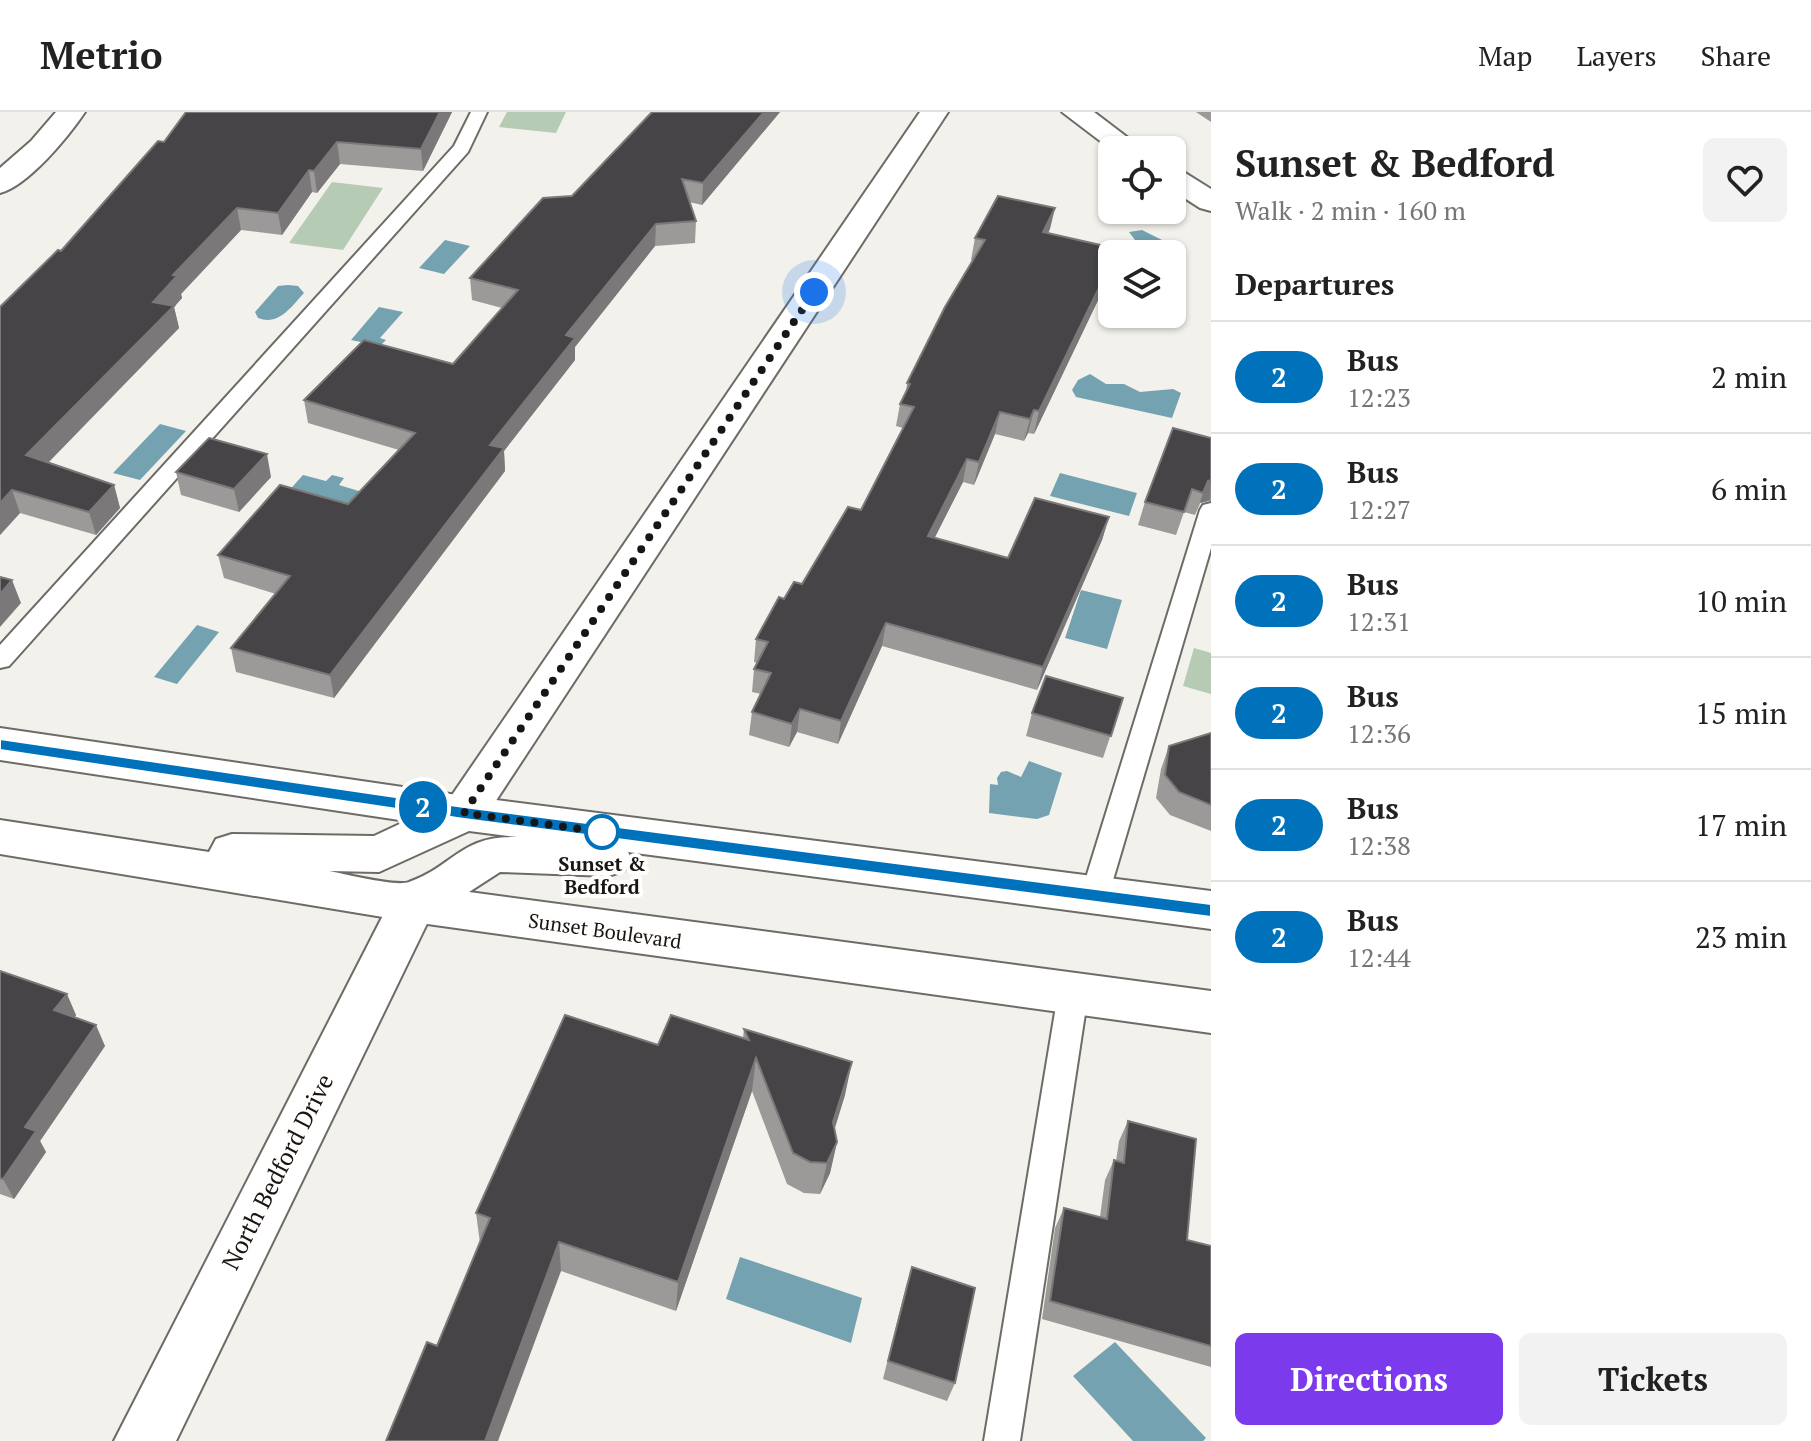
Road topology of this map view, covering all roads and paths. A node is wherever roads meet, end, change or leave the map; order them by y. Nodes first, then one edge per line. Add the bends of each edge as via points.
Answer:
1 (71, 112) edge
2 (479, 112) edge
3 (934, 112) edge
4 (1076, 112) edge
5 (1110, 136) edge
6 (0, 184) edge
7 (1186, 186) edge
8 (1211, 202) edge
9 (1211, 510) edge
10 (0, 660) edge
11 (0, 744) edge
12 (464, 813) junction
13 (0, 837) edge
14 (81, 850) junction
15 (846, 865) junction
16 (1094, 897) junction
17 (413, 903) junction
18 (1211, 910) edge
19 (1073, 994) junction
20 (1211, 1012) edge
21 (144, 1441) edge
22 (1002, 1441) edge

1 - 6 main road
2 - 10 lane via 462,148
3 - 12 main road
4 - 5 main road
7 - 8 main road
9 - 16 lane
11 - 12 main road
12 - 14 main road via 379,854
12 - 15 main road
13 - 14 main road, Sunset Boulevard
14 - 17 main road, Sunset Boulevard
15 - 16 main road
15 - 17 main road via 493,854
16 - 18 main road
17 - 19 main road, Sunset Boulevard
17 - 21 main road, North Bedford Drive
19 - 20 main road, Sunset Boulevard
19 - 22 lane

